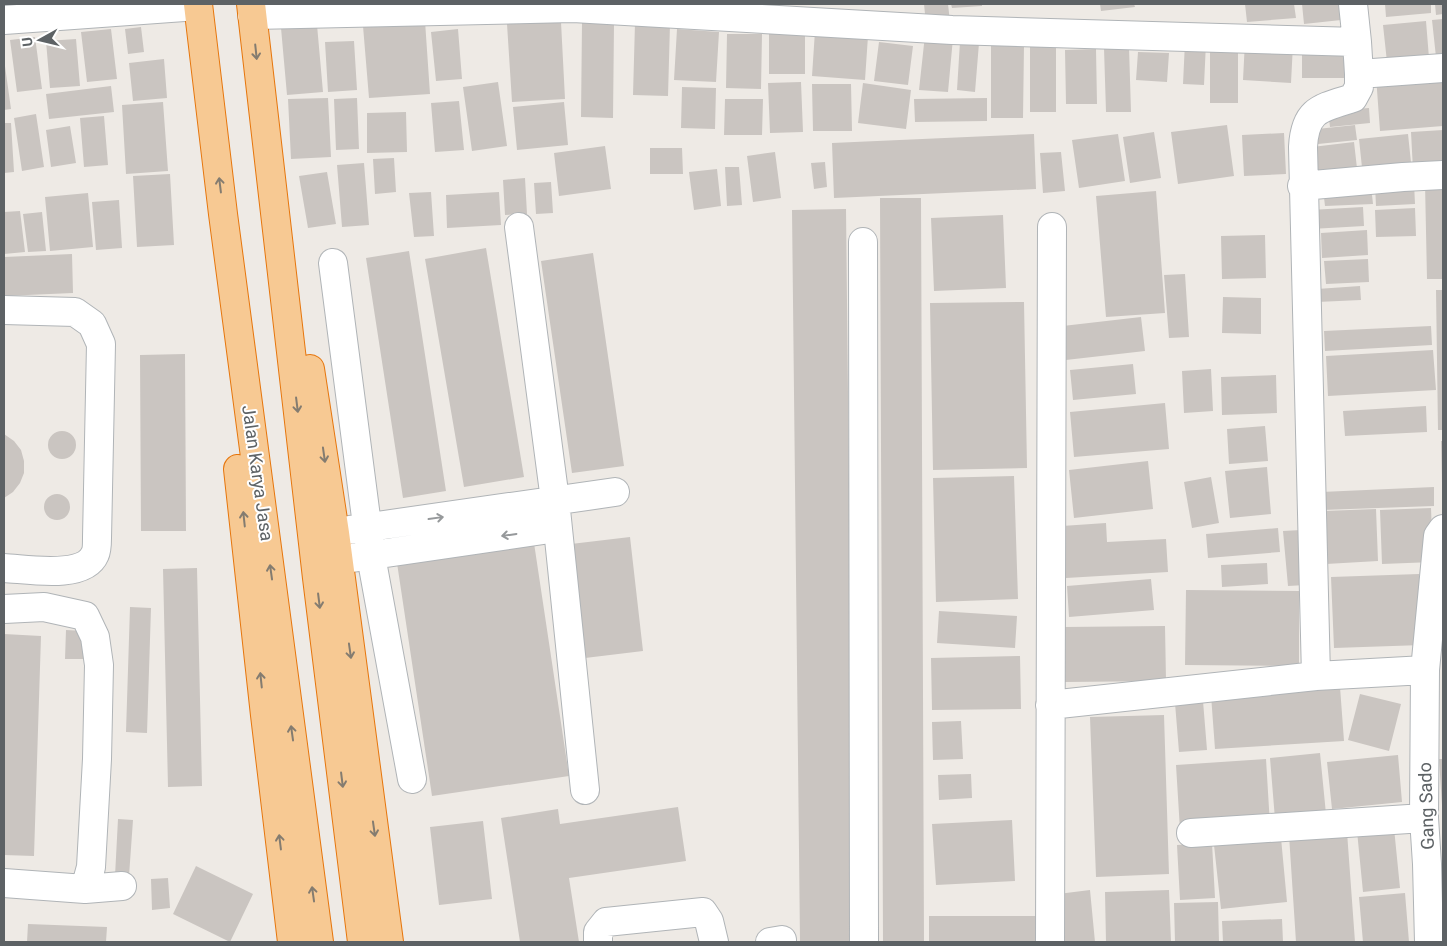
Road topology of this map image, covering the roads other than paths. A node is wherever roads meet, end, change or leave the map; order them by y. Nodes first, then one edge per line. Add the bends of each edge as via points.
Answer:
1 (1353, 4) edge
2 (198, 5) edge
3 (573, 6) edge
4 (251, 9) edge
5 (4, 20) edge
6 (1357, 42) junction
7 (1443, 68) edge
8 (1359, 74) junction
9 (1443, 175) edge
10 (1302, 186) junction
11 (273, 202) junction
12 (223, 214) junction
13 (519, 226) dead end
14 (1052, 227) dead end
15 (863, 242) dead end
16 (333, 263) dead end
17 (4, 310) edge
18 (615, 492) dead end
19 (554, 500) junction
20 (367, 528) junction
21 (557, 528) junction
22 (1443, 529) edge
23 (335, 533) junction
24 (371, 556) junction
25 (338, 560) junction
26 (4, 568) edge
27 (4, 608) edge
28 (1425, 670) junction
29 (1316, 676) junction
30 (1050, 705) junction
31 (1434, 747) edge
32 (412, 779) dead end
33 (585, 790) dead end
34 (1424, 818) junction
35 (1191, 832) dead end
36 (1435, 864) edge
37 (4, 883) edge
38 (122, 886) dead end
39 (85, 889) junction
40 (292, 942) edge
41 (320, 942) edge
42 (362, 942) edge
43 (390, 942) edge
44 (598, 942) edge
45 (714, 942) edge
46 (864, 942) edge
47 (1050, 942) edge
48 (1429, 942) edge

1 - 6 street
2 - 5 street
12 -> 2 highway, Jalan Karya Jasa
3 - 4 street
3 - 6 street via 952,30
4 -> 11 highway
6 - 8 street
7 - 8 street
8 - 10 street via 1359,87 1353,98 1318,109 1310,120 1304,133
9 - 10 street
10 - 29 street
11 -> 23 highway via 302,329
11 -> 42 highway
40 -> 12 highway via 236,450 226,333
41 -> 12 highway, Jalan Karya Jasa
13 - 19 street
14 - 30 street
15 - 46 street
16 - 20 street
17 - 26 street via 75,312 92,324 100,344 95,554 85,566 64,571
18 - 19 street
20 -> 19 street
19 - 21 street
20 - 23 street
20 - 24 street
21 -> 24 street
21 - 33 street
22 - 28 street, Gang Sado via 1438,536
23 - 25 highway
24 - 25 street
24 - 32 street
25 -> 43 highway
27 - 39 street via 44,607 85,616 95,637 99,665 97,759 90,867
28 - 29 street
28 - 31 street, Gang Sado
29 - 30 street
30 - 47 street
31 - 34 street, Gang Sado
34 - 35 street
34 - 36 street, Gang Sado
36 - 48 street, Gang Sado
37 - 39 street
38 - 39 street
44 - 45 street via 598,932 606,922 702,912 709,921

